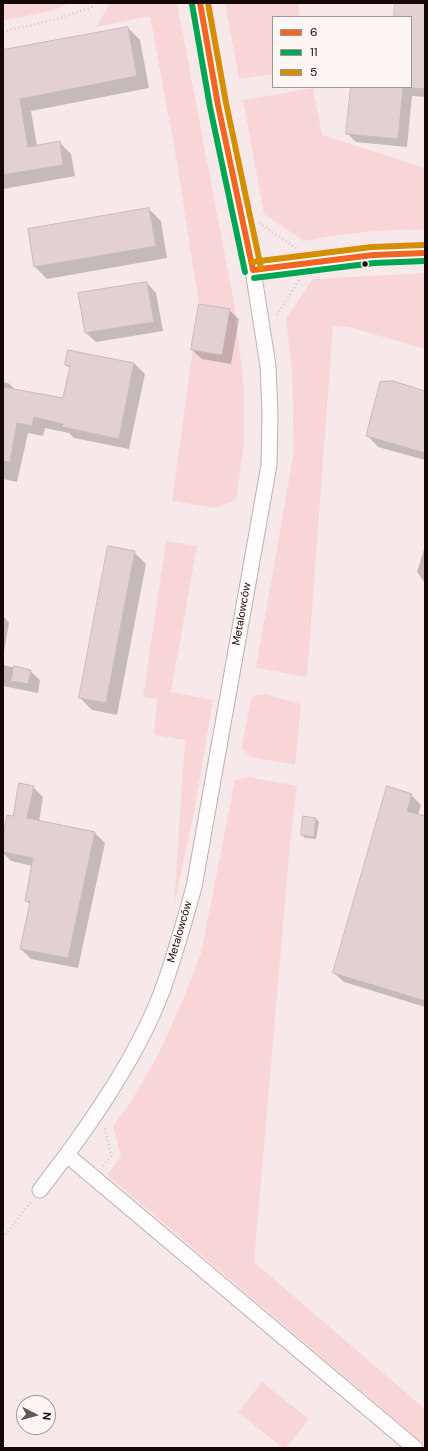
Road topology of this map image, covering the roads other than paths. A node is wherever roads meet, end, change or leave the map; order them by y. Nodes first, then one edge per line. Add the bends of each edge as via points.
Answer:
1 (200, 3) edge
2 (425, 253) edge
3 (253, 270) junction
4 (67, 1155) junction
5 (40, 1190) road end
6 (415, 1448) edge

1 - 3 street, Metalowców via 218,105
2 - 3 street via 373,255
3 - 4 street, Metalowców via 268,366 269,465 194,887 179,944 160,996 132,1053
4 - 5 street, Metalowców
4 - 6 street

